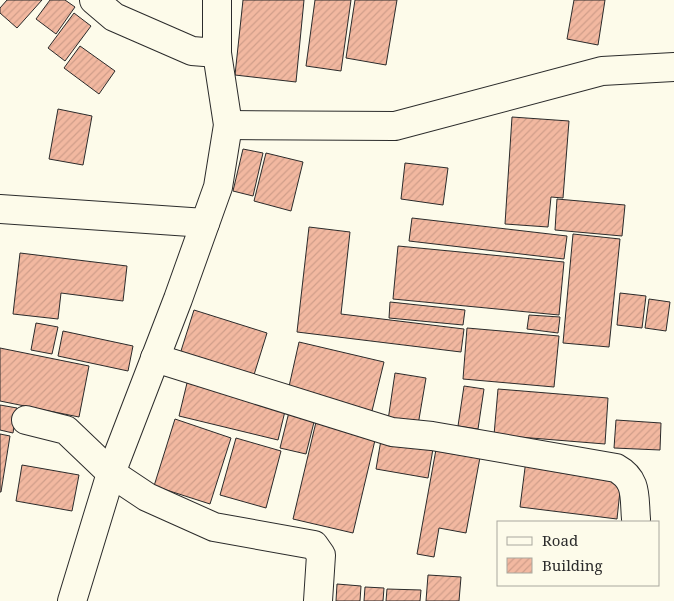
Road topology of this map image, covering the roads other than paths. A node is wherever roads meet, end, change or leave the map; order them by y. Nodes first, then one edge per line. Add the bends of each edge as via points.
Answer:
1 (94, 0) edge
2 (217, 0) edge
3 (216, 53) junction
4 (674, 67) edge
5 (228, 125) junction
6 (0, 209) edge
7 (205, 223) junction
8 (155, 358) junction
9 (26, 420) dead end
10 (111, 472) junction
11 (636, 519) dead end
12 (72, 601) edge
13 (318, 601) edge

1 - 3 street via 114,17 192,51
2 - 3 street
3 - 5 street
4 - 5 street via 602,71 395,126
5 - 7 street via 218,187
6 - 7 street
7 - 8 street
8 - 10 street
8 - 11 street via 392,432 616,468 627,474 632,485
9 - 10 street via 66,430
10 - 12 street
10 - 13 street via 147,497 214,527 314,545 321,555

